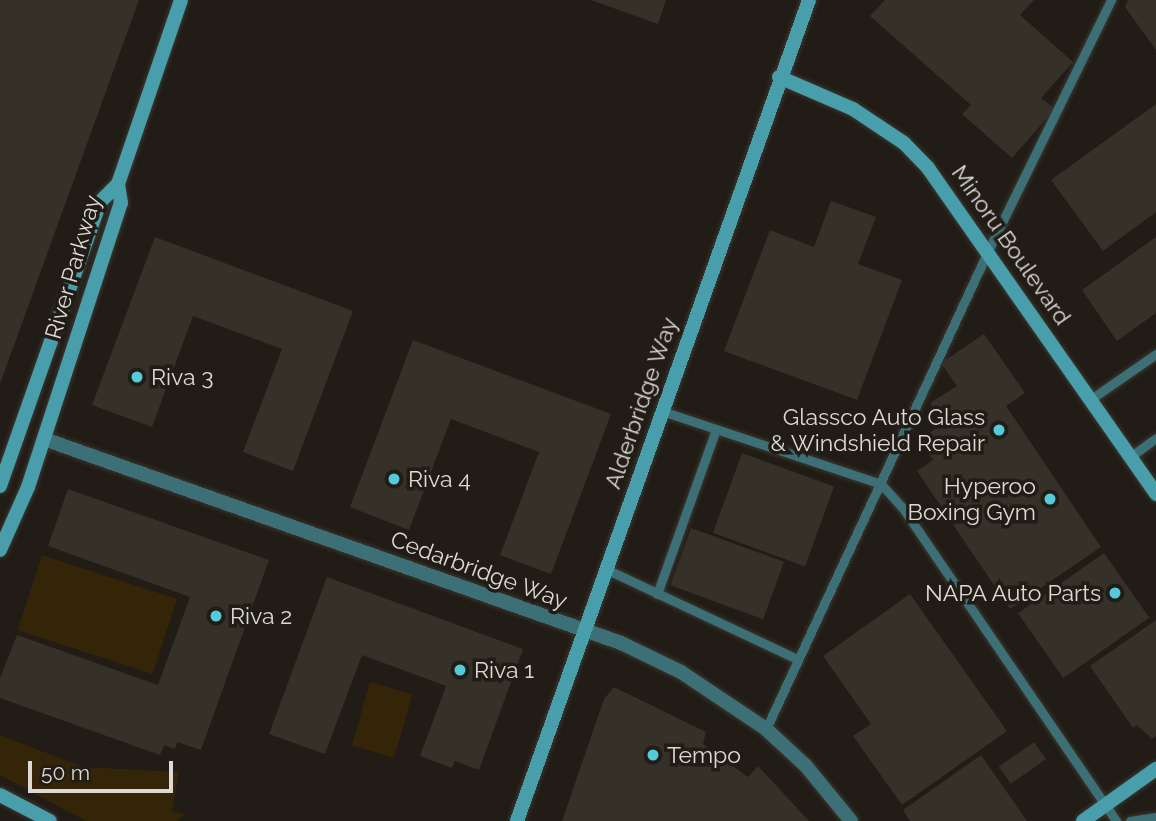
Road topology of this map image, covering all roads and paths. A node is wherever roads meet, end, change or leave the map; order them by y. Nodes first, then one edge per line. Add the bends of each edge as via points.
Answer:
1 (181, 0) edge
2 (809, 0) edge
3 (1111, 0) edge
4 (779, 77) junction
5 (118, 184) junction
6 (988, 251) junction
7 (1156, 354) edge
8 (1091, 400) junction
9 (662, 411) junction
10 (716, 429) junction
11 (1156, 438) edge
12 (44, 439) junction
13 (1130, 457) junction
14 (881, 484) junction
15 (0, 486) edge
16 (1156, 494) edge
17 (0, 550) edge
18 (608, 570) junction
19 (657, 594) junction
20 (587, 632) junction
21 (797, 659) junction
22 (766, 729) junction
23 (1156, 769) edge
24 (0, 795) edge
25 (1105, 805) junction
26 (1156, 817) edge
27 (50, 821) edge
28 (517, 821) edge
29 (852, 821) edge
30 (1083, 821) edge
31 (1116, 821) edge
32 (1130, 821) edge

1 - 5 street
2 - 4 street, Alderbridge Way
3 - 6 lane
4 - 6 street, Minoru Boulevard via 853,109 904,143 944,187
4 - 9 street, Alderbridge Way
5 - 12 street, River Parkway via 121,203
5 - 15 street, River Parkway via 100,202
6 - 8 street, Minoru Boulevard
6 - 14 lane
7 - 8 lane
8 - 13 street, Minoru Boulevard
9 - 10 lane
9 - 18 street, Alderbridge Way
10 - 14 lane
10 - 19 lane
11 - 13 lane
12 - 17 street, River Parkway
12 - 20 street, Cedarbridge Way
13 - 16 street, Minoru Boulevard
14 - 21 lane
14 - 25 lane via 902,507
18 - 19 lane
18 - 20 street, Alderbridge Way
19 - 21 lane
20 - 22 street, Cedarbridge Way via 681,672
20 - 28 street, Alderbridge Way
21 - 22 lane
22 - 29 street, Cedarbridge Way via 806,766
23 - 25 street
24 - 27 street
25 - 30 street
25 - 31 lane
26 - 32 lane

